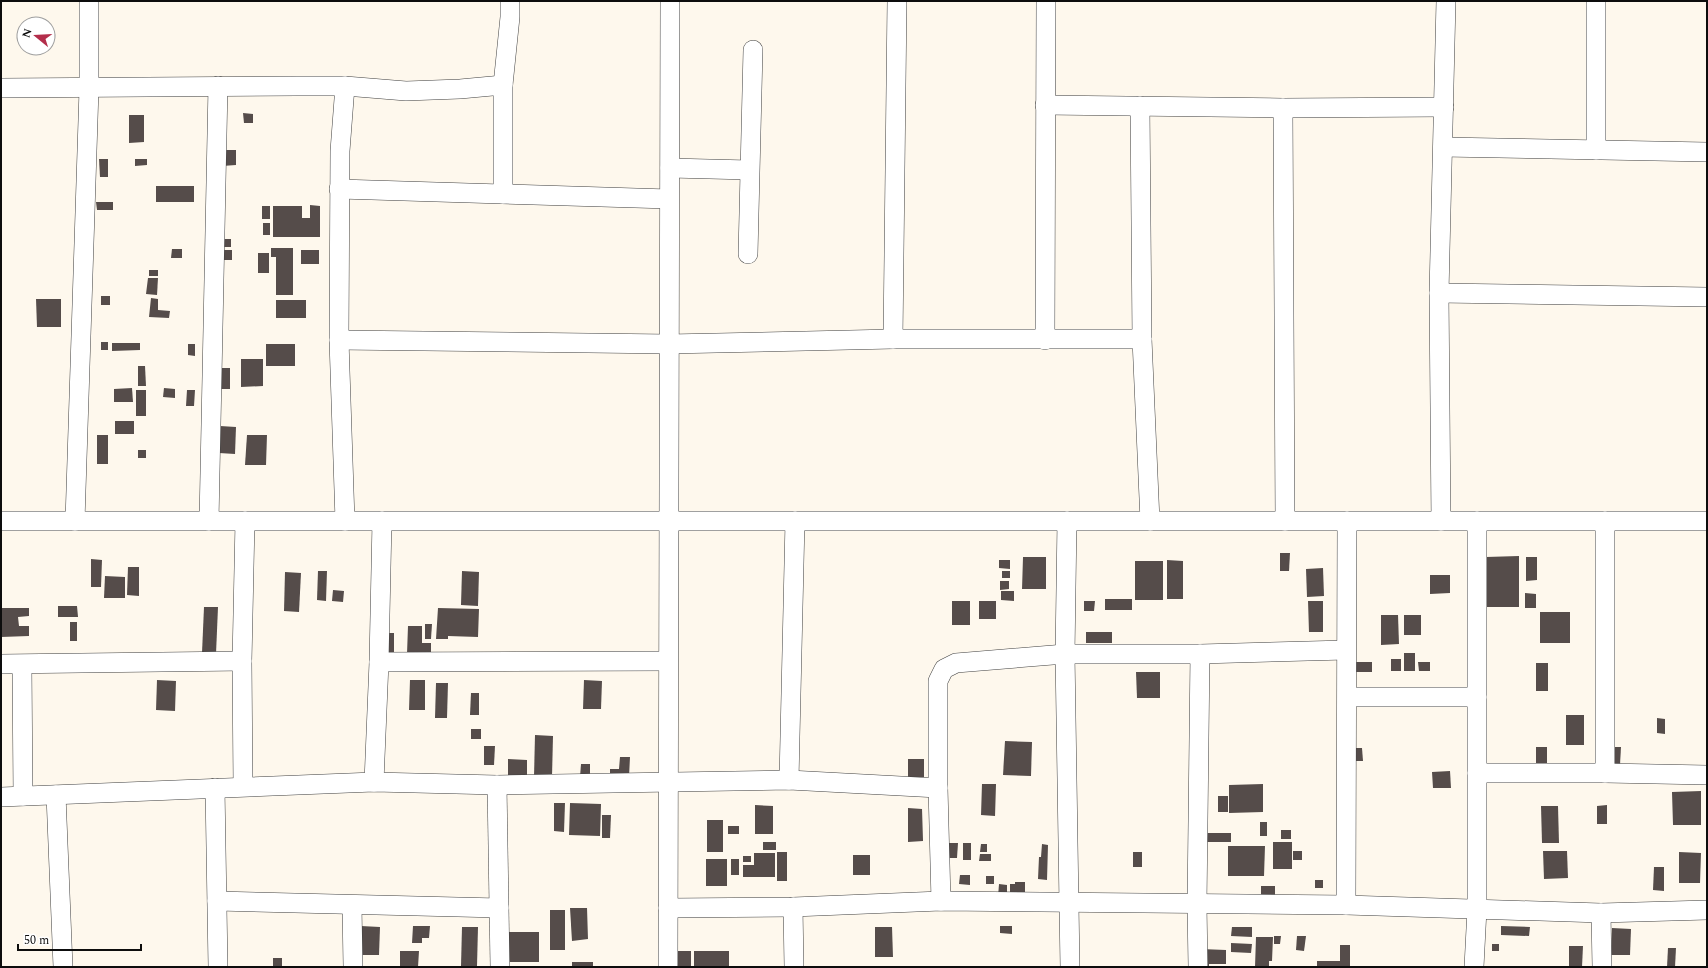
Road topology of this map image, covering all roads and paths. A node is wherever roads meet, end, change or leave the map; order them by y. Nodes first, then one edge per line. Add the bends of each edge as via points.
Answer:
1 (88, 1) edge
2 (510, 1) edge
3 (670, 1) edge
4 (897, 1) edge
5 (1046, 1) edge
6 (1446, 1) edge
7 (1596, 1) edge
8 (753, 50) dead end
9 (503, 85) junction
10 (218, 86) junction
11 (345, 86) junction
12 (1, 88) edge
13 (89, 89) junction
14 (1046, 105) junction
15 (1140, 106) junction
16 (1283, 108) junction
17 (1444, 108) junction
18 (1443, 147) junction
19 (1596, 150) junction
20 (1707, 152) edge
21 (670, 168) junction
22 (749, 170) junction
23 (339, 189) junction
24 (503, 194) junction
25 (669, 199) junction
26 (748, 254) dead end
27 (1439, 293) junction
28 (1707, 297) edge
29 (894, 339) junction
30 (1142, 339) junction
31 (339, 340) junction
32 (1045, 340) junction
33 (669, 344) junction
34 (1, 521) edge
35 (75, 521) junction
36 (209, 521) junction
37 (245, 521) junction
38 (345, 521) junction
39 (382, 521) junction
40 (669, 521) junction
41 (795, 521) junction
42 (1067, 521) junction
43 (1150, 521) junction
44 (1285, 521) junction
45 (1347, 521) junction
46 (1442, 521) junction
47 (1476, 521) junction
48 (1605, 521) junction
49 (1707, 521) edge
50 (1346, 650) junction
51 (1066, 654) junction
52 (1200, 654) junction
53 (242, 661) junction
54 (668, 661) junction
55 (379, 662) junction
56 (1, 664) edge
57 (22, 665) junction
58 (1348, 697) junction
59 (1477, 697) junction
60 (1605, 772) junction
61 (1477, 773) junction
62 (1707, 775) edge
63 (789, 780) junction
64 (374, 782) junction
65 (668, 783) junction
66 (497, 785) junction
67 (243, 786) junction
68 (215, 788) junction
69 (938, 788) junction
70 (56, 795) junction
71 (23, 796) junction
72 (1, 797) edge
73 (217, 901) junction
74 (941, 901) junction
75 (1070, 902) junction
76 (352, 905) junction
77 (1197, 905) junction
78 (1346, 905) junction
79 (793, 907) junction
80 (499, 908) junction
81 (668, 908) junction
82 (1477, 908) junction
83 (1707, 910) edge
84 (1601, 913) junction
85 (63, 967) edge
86 (218, 967) edge
87 (353, 967) edge
88 (500, 967) edge
89 (668, 967) edge
90 (794, 967) edge
91 (1070, 967) edge
92 (1198, 967) edge
93 (1474, 967) edge
94 (1602, 967) edge

1 - 13 street
2 - 9 street
3 - 21 street
4 - 29 street
5 - 14 street
6 - 17 street
7 - 19 street
8 - 22 street
9 - 11 street via 406,91
9 - 24 street
10 - 11 street
10 - 13 street
10 - 36 street
11 - 23 street
12 - 13 street
13 - 35 street
14 - 15 street
14 - 32 street
15 - 16 street
15 - 30 street
16 - 17 street
16 - 44 street
17 - 18 street
18 - 19 street
18 - 27 street
19 - 20 street
21 - 22 street
21 - 25 street
22 - 26 street
23 - 24 street
23 - 31 street
24 - 25 street
25 - 33 street
27 - 28 street
27 - 46 street
29 - 32 street
29 - 33 street
30 - 32 street
30 - 43 street
31 - 33 street
31 - 38 street
33 - 40 street
34 - 35 street
35 - 36 street
36 - 37 street
37 - 38 street
37 - 53 street
38 - 39 street
39 - 40 street
39 - 55 street
40 - 41 street
40 - 54 street
41 - 42 street
41 - 63 street
42 - 43 street
42 - 51 street
43 - 44 street
44 - 45 street
45 - 46 street
45 - 50 street
46 - 47 street
47 - 48 street
47 - 59 street
48 - 49 street
48 - 60 street
50 - 52 street
50 - 58 street
51 - 52 street
51 - 69 street via 956,664 944,669 938,681
51 - 75 street
52 - 77 street
53 - 57 street
53 - 67 street
54 - 55 street
54 - 65 street
55 - 64 street
56 - 57 street
57 - 71 street
58 - 59 street
58 - 78 street
59 - 61 street
60 - 61 street
60 - 62 street
61 - 82 street
63 - 65 street
63 - 69 street
64 - 66 street
64 - 67 street
65 - 66 street
65 - 81 street
66 - 80 street
67 - 68 street
68 - 70 street
68 - 73 street
69 - 74 street
70 - 71 street
70 - 85 street
71 - 72 street
73 - 76 street
73 - 86 street
74 - 75 street
74 - 79 street
75 - 77 street
75 - 91 street
76 - 80 street
76 - 87 street
77 - 78 street
77 - 92 street
78 - 82 street
79 - 81 street
79 - 90 street
80 - 88 street
81 - 89 street
82 - 84 street
82 - 93 street
83 - 84 street
84 - 94 street

